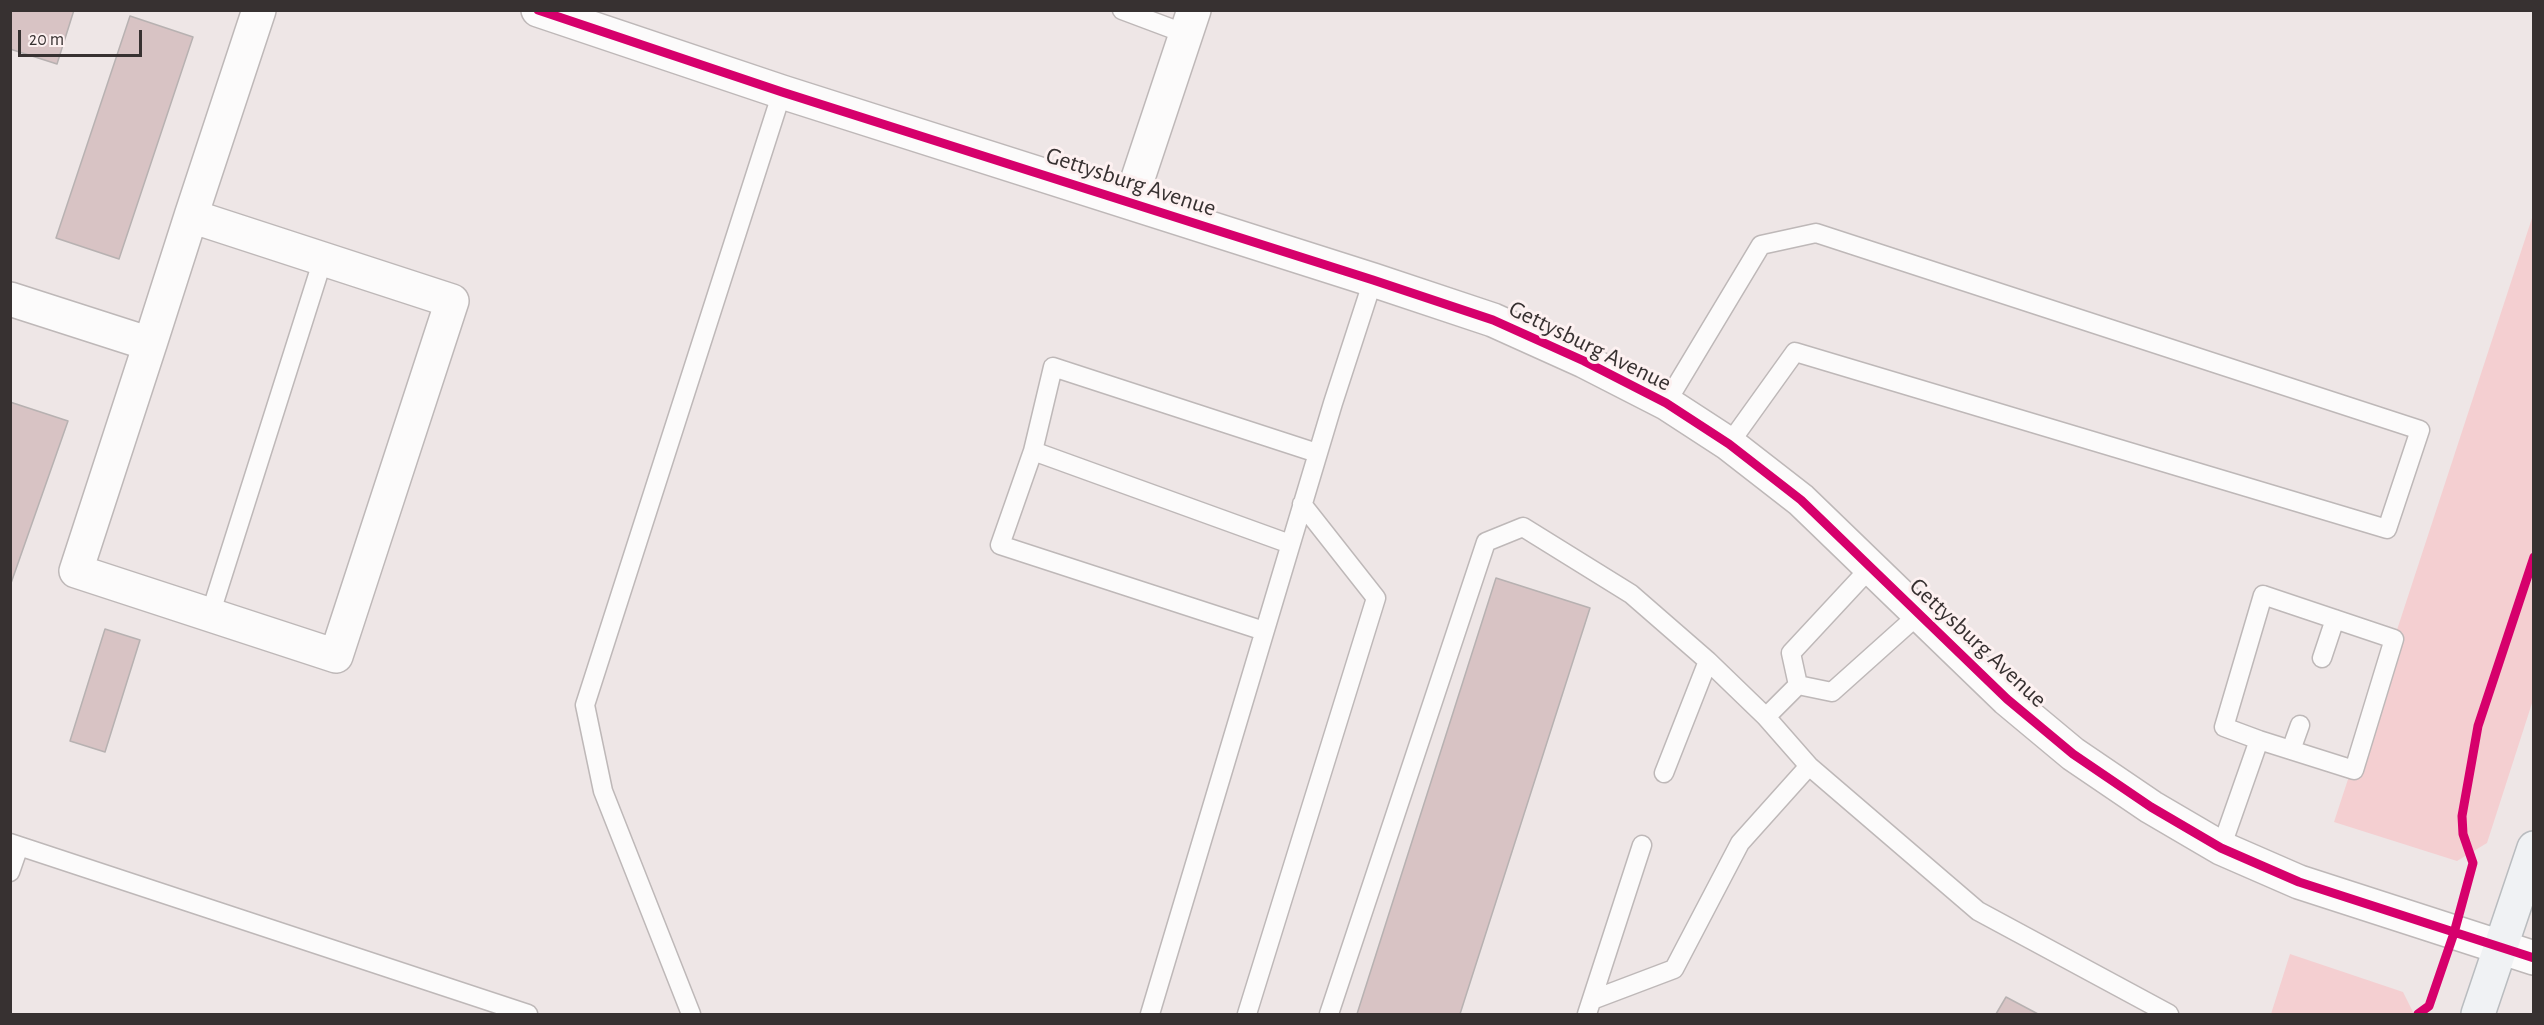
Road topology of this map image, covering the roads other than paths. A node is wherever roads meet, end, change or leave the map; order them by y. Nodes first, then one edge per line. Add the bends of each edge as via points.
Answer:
1 (259, 10) edge
2 (538, 10) edge
3 (1122, 10) edge
4 (1190, 22) edge
5 (782, 92) junction
6 (1130, 202) junction
7 (191, 216) junction
8 (323, 259) junction
9 (1373, 280) junction
10 (10, 299) edge
11 (150, 344) junction
12 (1666, 403) junction
13 (1729, 444) junction
14 (1033, 451) junction
15 (1317, 453) junction
16 (1302, 504) junction
17 (1290, 544) junction
18 (1870, 568) junction
19 (210, 615) junction
20 (1918, 615) junction
21 (2335, 619) junction
22 (1264, 631) junction
23 (2322, 658) dead end
24 (1708, 661) junction
25 (1798, 685) junction
26 (1766, 717) junction
27 (2300, 726) dead end
28 (2259, 740) junction
29 (2291, 750) junction
30 (1809, 766) junction
31 (1664, 773) dead end
32 (15, 844) edge
33 (1642, 845) dead end
34 (2221, 848) junction
35 (2534, 848) edge
36 (10, 872) edge
37 (2501, 947) junction
38 (2534, 958) edge
39 (1590, 1007) edge
40 (528, 1014) edge
41 (691, 1014) edge
42 (1150, 1014) edge
43 (1247, 1014) edge
44 (1329, 1014) edge
45 (2169, 1014) edge
46 (2478, 1014) edge

1 - 7 street
2 - 5 street, Gettysburg Avenue
3 - 4 lane
4 - 6 street
5 - 6 street, Gettysburg Avenue
5 - 41 lane via 585,705 603,791
6 - 9 street, Gettysburg Avenue
7 - 8 street
7 - 11 street
8 - 19 lane
8 - 19 street via 452,301 336,656
9 - 12 street, Gettysburg Avenue via 1493,320
9 - 15 lane
10 - 11 street
11 - 19 street via 76,571
12 - 13 street, Gettysburg Avenue
12 - 13 lane via 1761,245 1816,233 2420,430 2387,529 1795,352
13 - 18 street, Gettysburg Avenue via 1801,500
14 - 15 lane via 1053,367
14 - 17 lane
14 - 22 lane via 1000,545
15 - 16 lane
16 - 17 lane
16 - 43 lane via 1376,598
17 - 22 lane
18 - 20 street, Gettysburg Avenue
18 - 25 lane via 1791,653
20 - 25 lane via 1832,693
20 - 34 street, Gettysburg Avenue via 2007,699 2073,754
21 - 23 lane
21 - 28 lane via 2263,595 2224,727
21 - 29 lane via 2394,639 2354,770
22 - 42 lane
24 - 26 lane
24 - 31 lane
24 - 44 lane via 1631,594 1523,527 1486,542
25 - 26 lane
26 - 30 lane
27 - 29 lane
28 - 29 lane
28 - 34 lane
30 - 39 lane via 1740,843 1674,969
30 - 45 lane via 1978,911
32 - 36 lane
32 - 40 lane
33 - 39 lane
34 - 37 street, Gettysburg Avenue via 2298,882
35 - 37 main road
37 - 38 street, Gettysburg Avenue
37 - 46 main road

